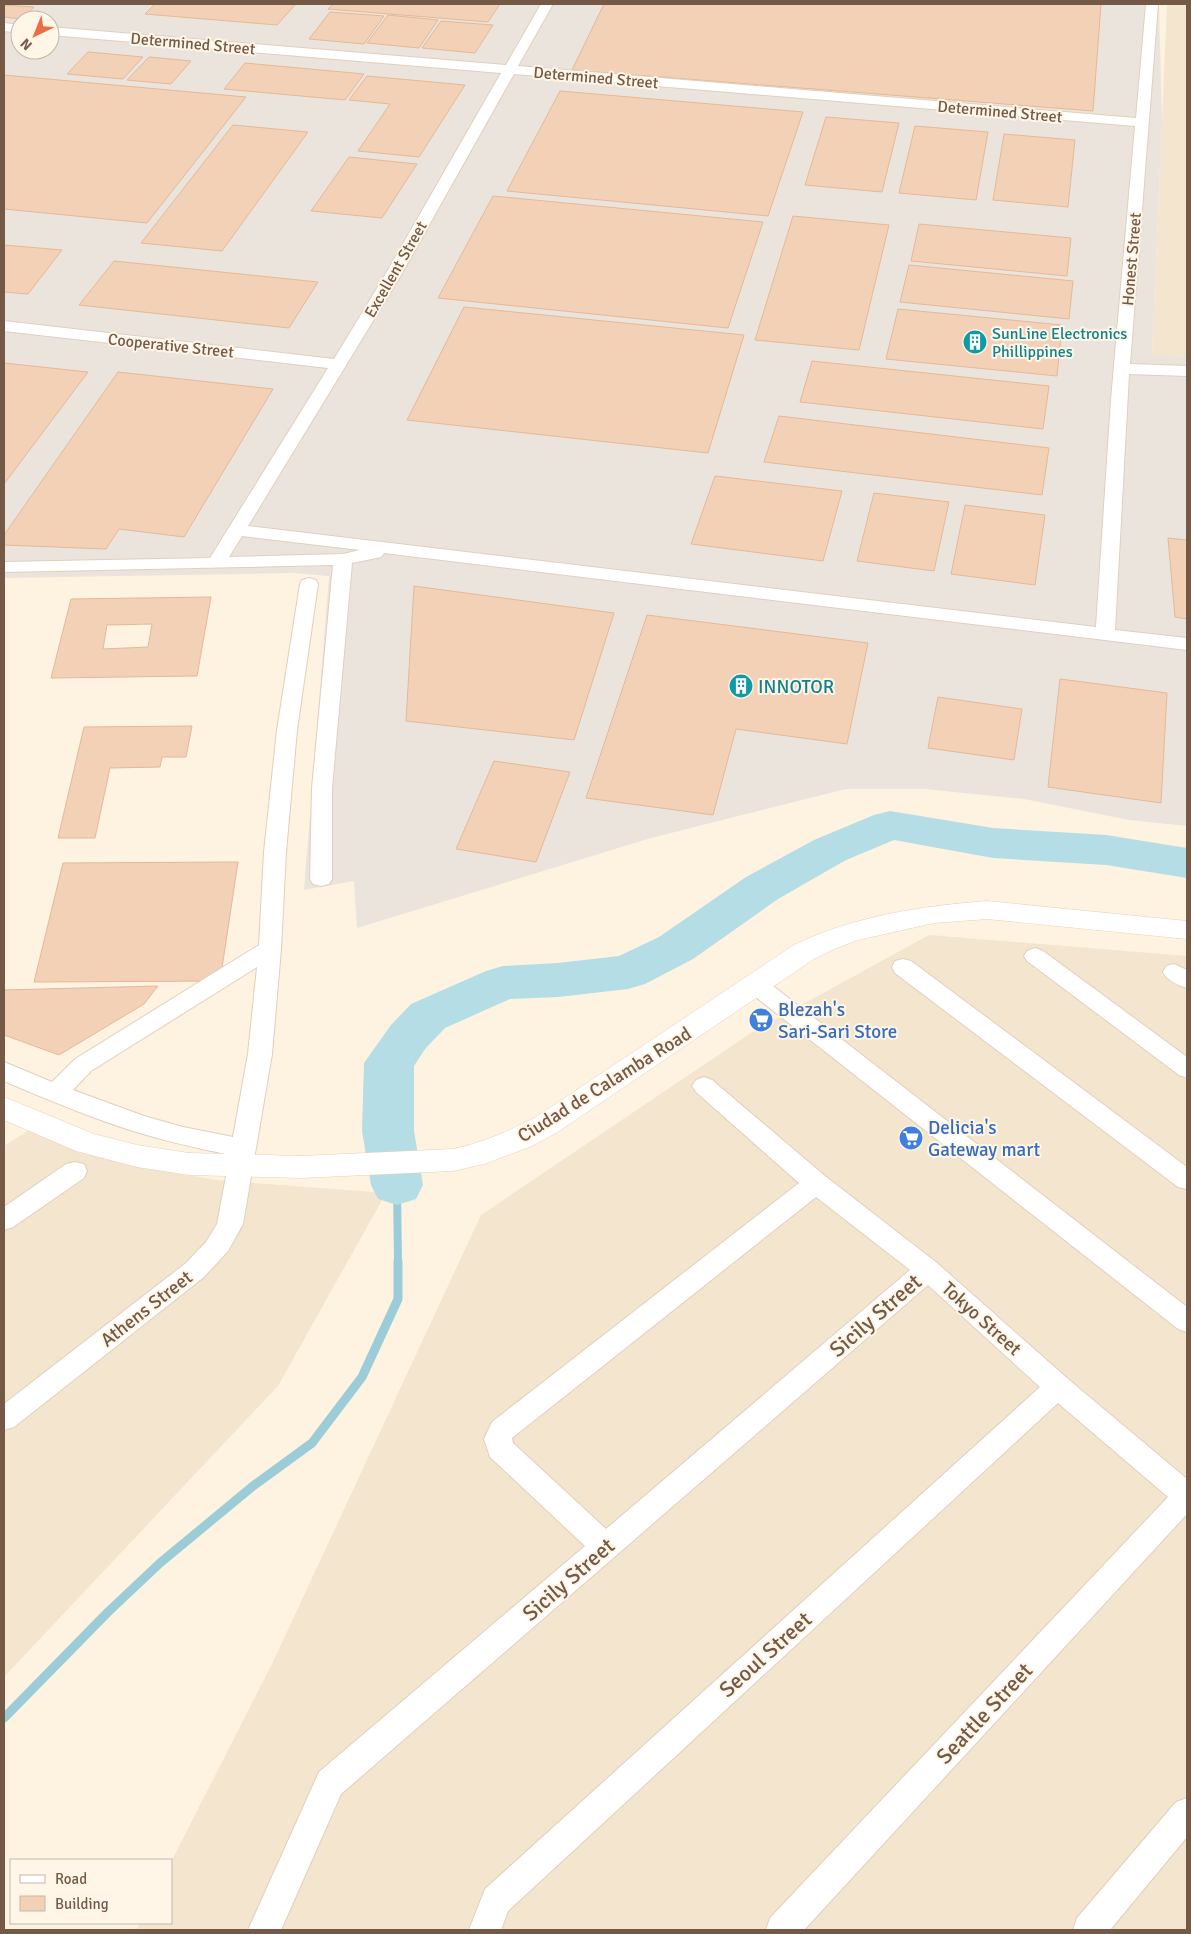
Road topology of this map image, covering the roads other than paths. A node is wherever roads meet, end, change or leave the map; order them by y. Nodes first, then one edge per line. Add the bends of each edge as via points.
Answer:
1 (546, 4) edge
2 (1152, 4) edge
3 (60, 32) edge
4 (509, 70) junction
5 (1143, 123) junction
6 (4, 326) edge
7 (339, 364) junction
8 (1122, 369) junction
9 (1187, 371) edge
10 (236, 530) junction
11 (398, 549) junction
12 (344, 559) junction
13 (217, 562) junction
14 (4, 567) edge
15 (309, 584) dead end
16 (1105, 634) junction
17 (1187, 644) edge
18 (321, 879) dead end
19 (1187, 930) edge
20 (270, 949) junction
21 (1035, 956) dead end
22 (903, 967) dead end
23 (756, 985) junction
24 (1187, 1069) edge
25 (4, 1072) edge
26 (704, 1086) dead end
27 (56, 1092) junction
28 (4, 1108) edge
29 (241, 1157) junction
30 (75, 1171) dead end
31 (1187, 1180) edge
32 (816, 1183) junction
33 (4, 1220) edge
34 (928, 1270) junction
35 (1187, 1321) edge
36 (1058, 1387) junction
37 (4, 1419) edge
38 (1187, 1496) edge
39 (606, 1546) junction
40 (1187, 1813) edge
41 (264, 1930) edge
42 (485, 1930) edge
43 (782, 1930) edge
44 (1089, 1930) edge

1 - 4 street, Excellent Street
2 - 5 street, Honest Street
3 - 4 street, Determined Street
4 - 5 street, Determined Street
4 - 7 street, Excellent Street
5 - 8 street, Honest Street
6 - 7 street, Cooperative Street
7 - 10 street, Excellent Street
8 - 9 street
8 - 16 street, Honest Street
10 - 11 street
10 - 13 street, Excellent Street
11 - 12 street
11 - 16 street
12 - 13 street
12 - 18 street via 322,788
13 - 14 street
15 - 20 street, Athens Street via 288,723 275,852
16 - 17 street
19 - 23 main road, Ciudad de Calamba Road via 987,910 934,914 824,942
20 - 27 street via 83,1065
20 - 29 street, Athens Street via 260,1054
21 - 24 street
22 - 31 street
23 - 29 main road, Ciudad de Calamba Road via 546,1125 490,1151 453,1160 301,1167
23 - 35 street
25 - 27 street
26 - 32 street, Tokyo Street
27 - 29 street via 139,1124
28 - 29 main road, Ciudad de Calamba Road via 87,1143 137,1156 189,1164
29 - 37 street, Athens Street via 230,1224 224,1240 210,1257
30 - 33 street
32 - 34 street, Tokyo Street
32 - 39 street via 502,1430 498,1439 500,1449
34 - 36 street, Tokyo Street
34 - 39 street, Sicily Street
36 - 38 street, Tokyo Street
36 - 42 street, Seoul Street via 496,1900
38 - 43 street, Seattle Street
39 - 41 street, Sicily Street via 330,1783
40 - 44 street

